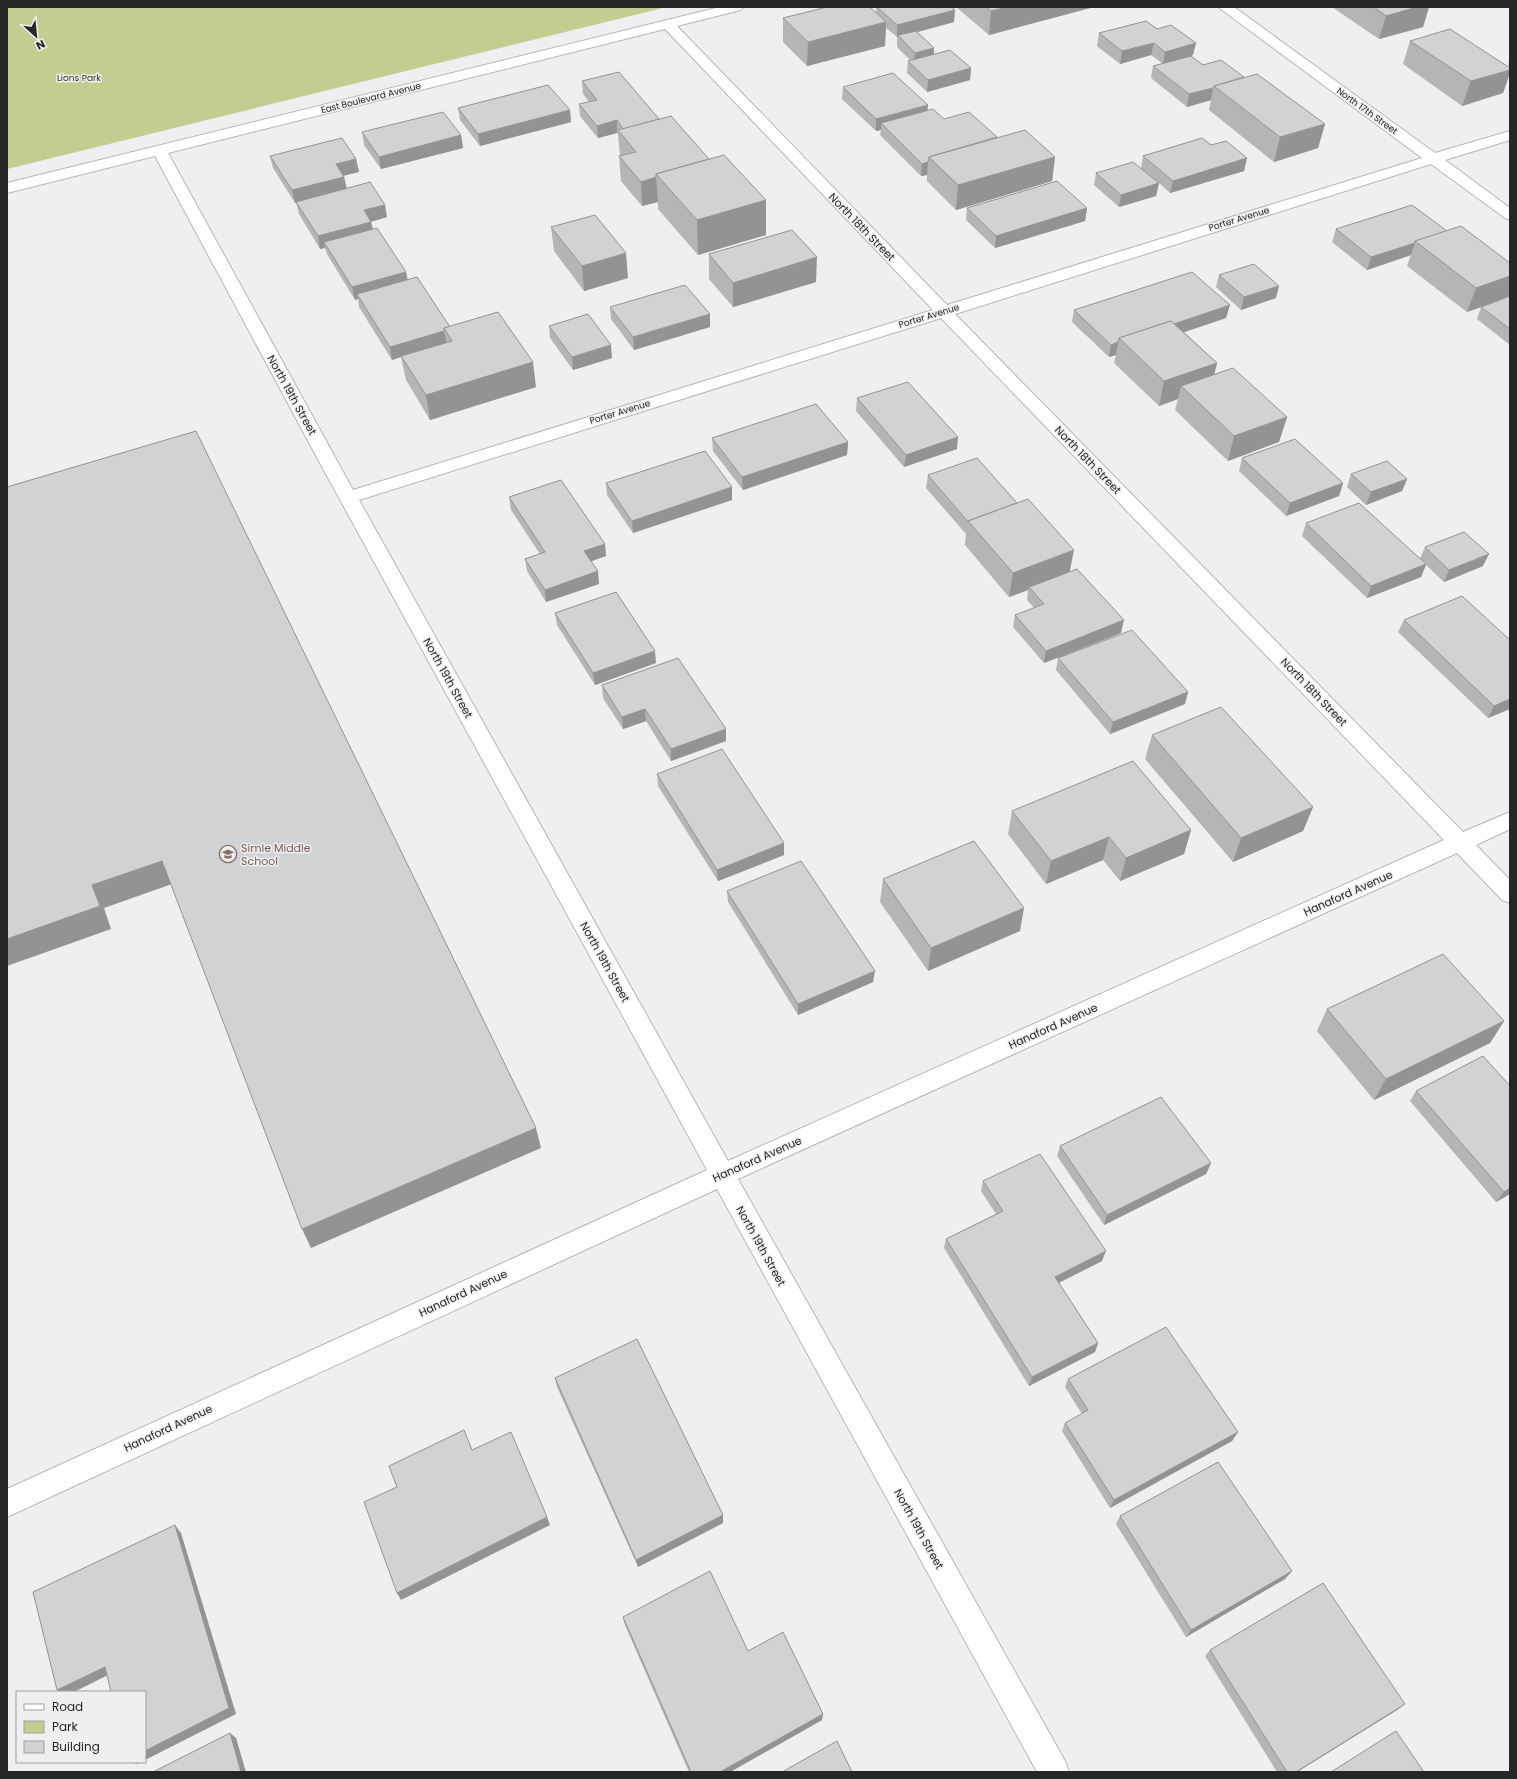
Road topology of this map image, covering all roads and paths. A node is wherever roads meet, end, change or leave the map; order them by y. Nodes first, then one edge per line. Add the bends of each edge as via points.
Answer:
1 (736, 7) edge
2 (1225, 7) edge
3 (668, 24) junction
4 (1510, 135) edge
5 (159, 150) junction
6 (1433, 159) junction
7 (7, 188) edge
8 (1510, 214) edge
9 (943, 311) junction
10 (349, 497) junction
11 (1510, 820) edge
12 (1460, 842) junction
13 (1510, 894) edge
14 (722, 1175) junction
15 (7, 1503) edge
16 (1054, 1772) edge

1 - 3 street, East Boulevard Avenue
2 - 6 street, North 17th Street
3 - 5 street, East Boulevard Avenue
3 - 9 street, North 18th Street
4 - 6 street, Porter Avenue
5 - 7 street, East Boulevard Avenue
5 - 10 street, North 19th Street
6 - 8 street, North 17th Street
6 - 9 street, Porter Avenue
9 - 10 street, Porter Avenue
9 - 12 street, North 18th Street
10 - 14 street, North 19th Street
11 - 12 street, Hanaford Avenue
12 - 13 street, North 18th Street
12 - 14 street, Hanaford Avenue
14 - 15 street, Hanaford Avenue
14 - 16 street, North 19th Street

